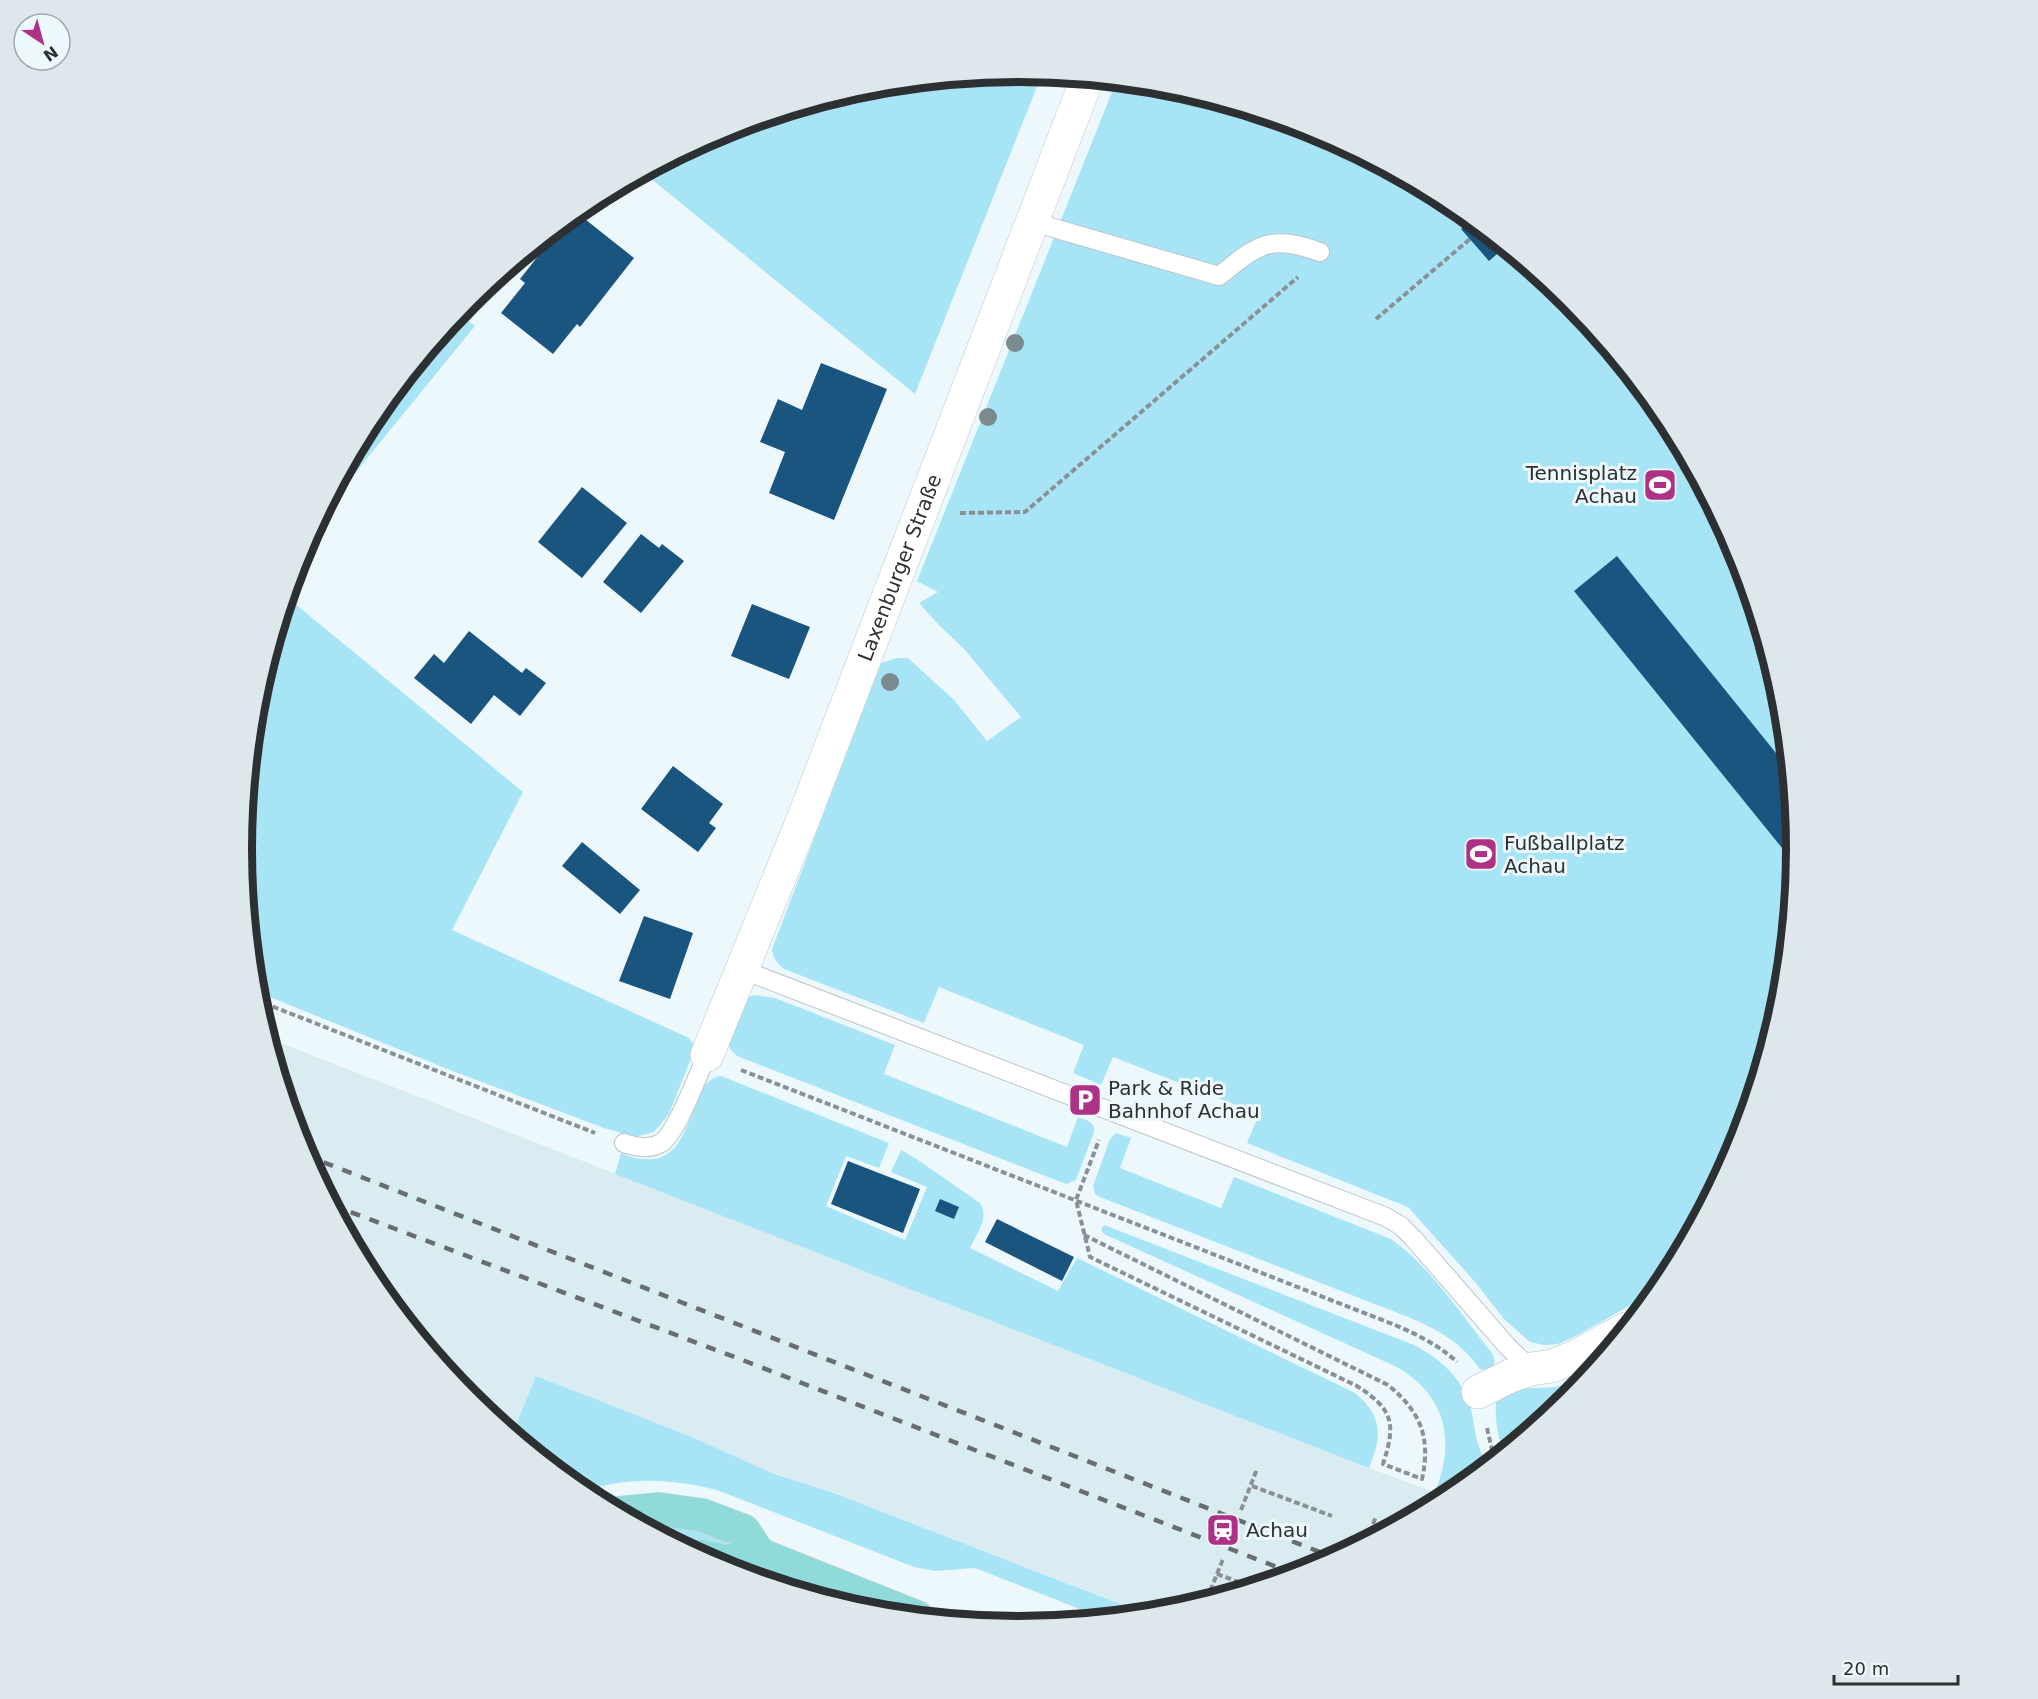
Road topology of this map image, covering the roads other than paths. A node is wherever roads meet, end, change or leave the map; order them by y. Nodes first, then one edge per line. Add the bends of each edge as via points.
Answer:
1 (1085, 86) edge
2 (1033, 222) junction
3 (1320, 252) dead end
4 (743, 970) junction
5 (706, 1055) joint
6 (624, 1143) road end
7 (1610, 1338) edge
8 (1531, 1369) junction
9 (1478, 1392) road end
10 (632, 1512) edge
11 (759, 1554) junction
12 (732, 1561) edge
13 (786, 1576) edge
14 (869, 1602) edge

1 - 2 street, Laxenburger Straße
2 - 3 lane via 1219,276 1251,250 1272,242
2 - 4 street, Laxenburger Straße
4 - 5 street, Laxenburger Straße
4 - 8 lane via 1386,1217 1401,1227
5 - 6 lane via 675,1124 663,1141 647,1147
7 - 8 street via 1552,1366
8 - 9 street
10 - 11 main road via 659,1509 702,1515 744,1531
11 - 12 main road
11 - 13 main road
13 - 14 main road

